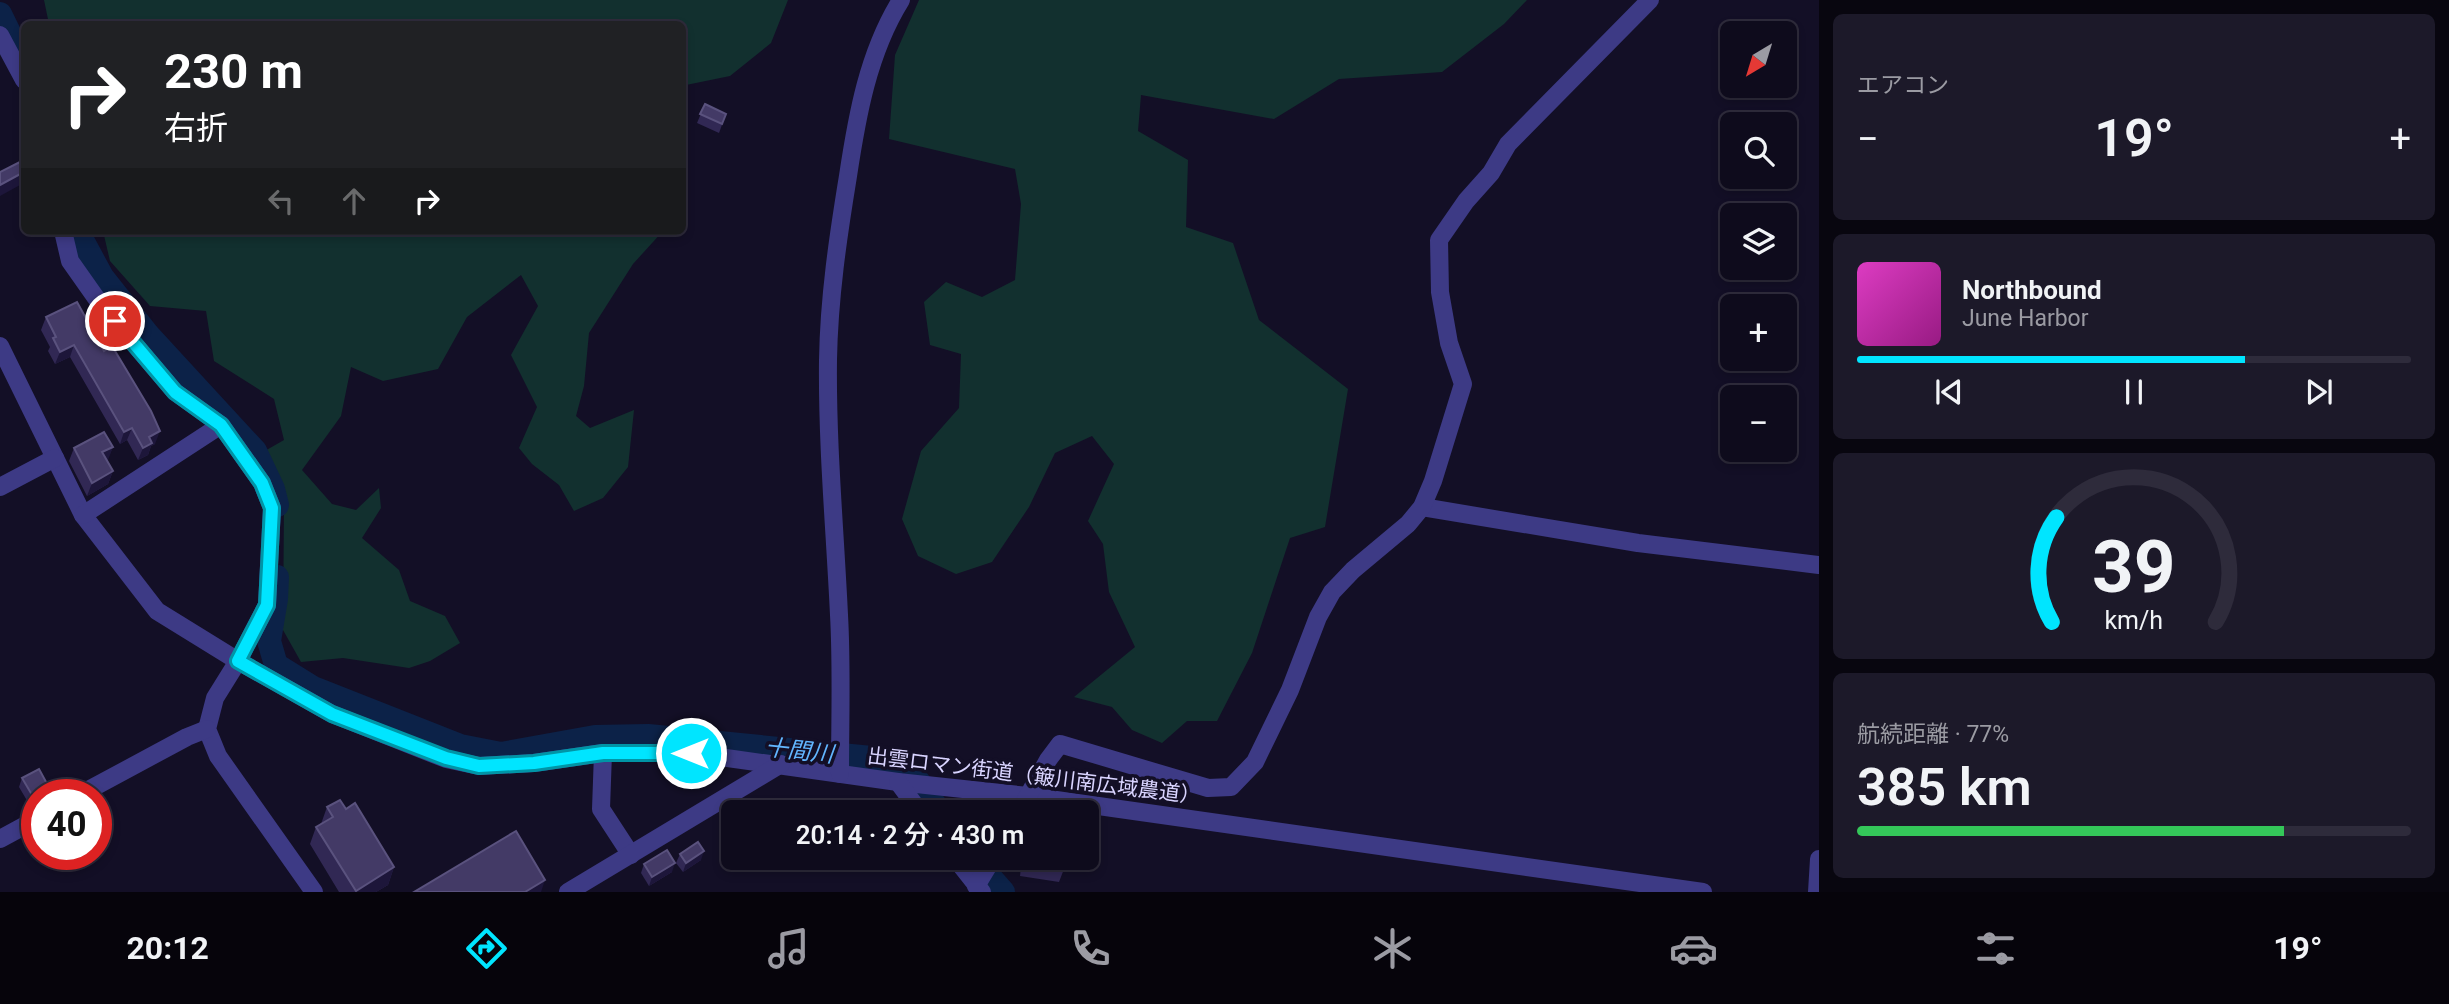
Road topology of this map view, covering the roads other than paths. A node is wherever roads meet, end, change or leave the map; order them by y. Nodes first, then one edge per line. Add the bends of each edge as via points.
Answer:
1 (901, 0) edge
2 (1650, 0) edge
3 (0, 35) edge
4 (21, 74) edge
5 (64, 235) edge
6 (0, 346) edge
7 (221, 425) junction
8 (55, 458) junction
9 (0, 487) edge
10 (1422, 507) junction
11 (83, 515) junction
12 (1819, 565) edge
13 (238, 661) junction
14 (207, 729) junction
15 (603, 753) junction
16 (781, 764) junction
17 (840, 774) junction
18 (109, 779) edge
19 (898, 782) junction
20 (1028, 796) junction
21 (911, 800) edge
22 (1026, 800) edge
23 (21, 828) edge
24 (0, 839) edge
25 (631, 855) junction
26 (1819, 859) edge
27 (964, 870) edge
28 (988, 870) edge
29 (1593, 885) edge
30 (979, 889) edge
31 (314, 892) edge
32 (569, 892) edge
33 (1703, 892) edge
34 (1817, 892) edge

1 - 17 street via 875,53 862,101 832,285 828,434 839,618
2 - 10 street via 1508,144 1439,240 1440,292 1462,384
3 - 4 street
5 - 7 street via 70,261 101,305 175,392
6 - 8 street, 出雲ロマン街道（簸川南広域農道）
7 - 11 street
7 - 13 street via 262,483 272,508 267,605
8 - 9 street
8 - 11 street, 出雲ロマン街道（簸川南広域農道）
10 - 12 street via 1638,543
10 - 20 street via 1332,592 1255,762 1231,787 1208,788 1060,744
11 - 13 street, 出雲ロマン街道（簸川南広域農道） via 157,611
13 - 14 street via 215,698
13 - 15 street, 出雲ロマン街道（簸川南広域農道） via 332,714 446,758 479,766
14 - 18 street
14 - 31 street via 218,756
15 - 16 street, 出雲ロマン街道（簸川南広域農道） via 691,753
15 - 25 street via 601,809
16 - 17 street, 出雲ロマン街道（簸川南広域農道）
16 - 25 street
17 - 19 street, 出雲ロマン街道（簸川南広域農道）
19 - 20 street, 出雲ロマン街道（簸川南広域農道）
19 - 21 street
20 - 22 street
20 - 29 street, 出雲ロマン街道（簸川南広域農道）
23 - 24 street
25 - 32 street
26 - 34 street
27 - 30 street
28 - 30 street
29 - 33 street, 出雲ロマン街道（簸川南広域農道）

